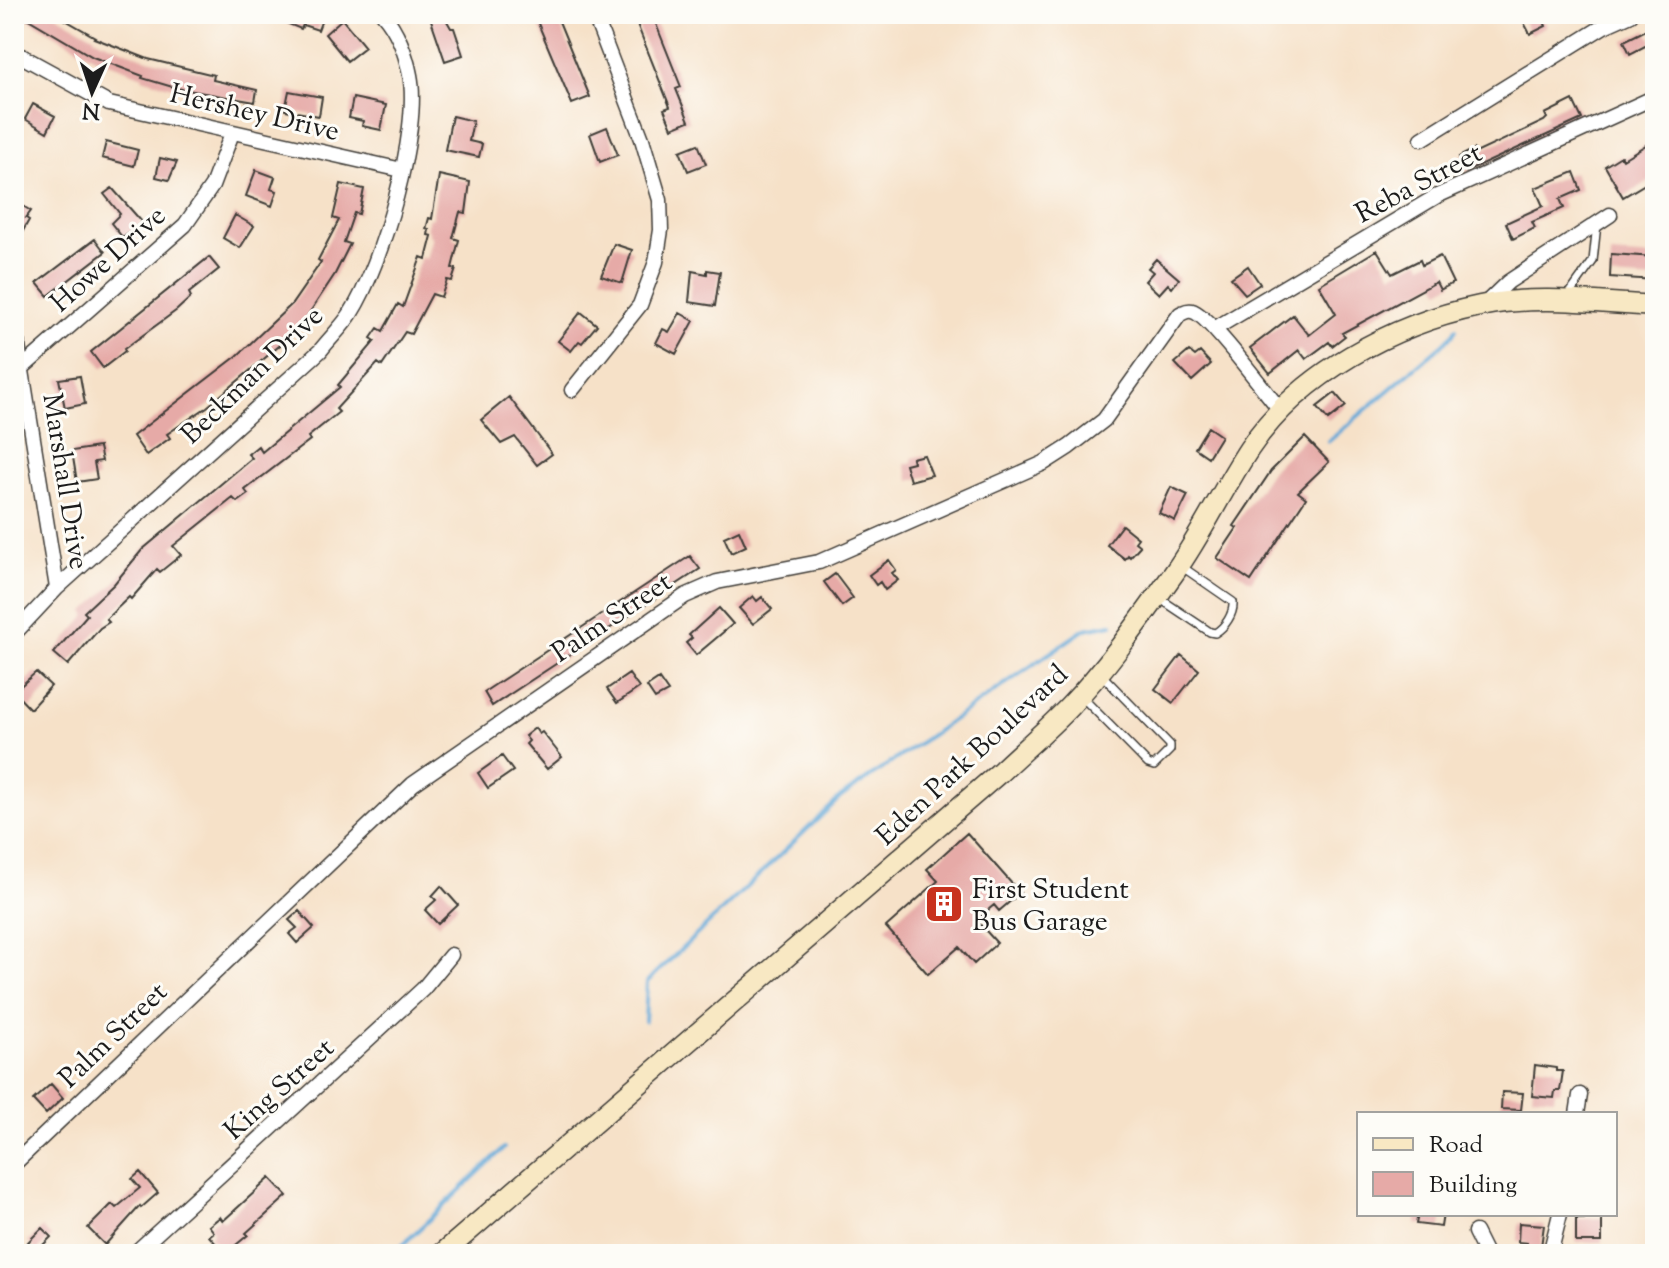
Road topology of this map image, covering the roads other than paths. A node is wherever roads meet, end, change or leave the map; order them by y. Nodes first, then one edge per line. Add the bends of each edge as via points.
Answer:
1 (383, 14) edge
2 (594, 14) edge
3 (1631, 14) edge
4 (14, 52) edge
5 (1655, 97) edge
6 (232, 133) junction
7 (1422, 139) dead end
8 (402, 170) junction
9 (1604, 219) joint
10 (1565, 301) junction
11 (1483, 305) junction
12 (1655, 306) edge
13 (14, 321) edge
14 (1214, 329) junction
15 (22, 368) junction
16 (20, 385) edge
17 (572, 390) dead end
18 (1281, 411) junction
19 (1179, 565) junction
20 (57, 588) junction
21 (1157, 596) junction
22 (14, 634) edge
23 (1099, 672) junction
24 (1079, 695) junction
25 (451, 955) dead end
26 (1580, 1095) dead end
27 (1577, 1112) edge
28 (14, 1164) edge
29 (1560, 1216) edge
30 (1475, 1232) dead end
31 (134, 1254) edge
32 (442, 1254) edge
33 (1486, 1254) edge
34 (1550, 1254) edge

1 - 8 street, Beckman Drive via 393,26 410,77 410,124
2 - 17 street via 642,139 660,200 661,230 640,305
3 - 7 street
4 - 6 street, Hershey Drive via 109,104
5 - 14 street, Reba Street via 1437,196
6 - 8 street, Hershey Drive
6 - 15 street, Howe Drive via 212,186 185,225
8 - 20 street, Beckman Drive via 379,258 351,313 320,351
9 - 10 lane via 1593,261
9 - 11 street via 1508,282
10 - 11 main road, Eden Park Boulevard
10 - 12 main road, Eden Park Boulevard
11 - 18 main road, Eden Park Boulevard via 1439,316 1381,341 1345,360
13 - 15 street, Marshall Drive
14 - 18 street, Palm Street
14 - 28 street, Palm Street via 1196,313 1180,314 1104,420 1044,463 819,562 717,582 652,617 413,784
15 - 16 street, Marshall Drive
16 - 20 street, Marshall Drive
18 - 19 main road, Eden Park Boulevard via 1250,447
19 - 21 main road, Eden Park Boulevard
19 - 21 lane via 1233,602 1230,616 1220,630 1210,632
20 - 22 street, Marshall Drive
21 - 23 main road, Eden Park Boulevard
23 - 24 main road, Eden Park Boulevard
23 - 24 lane via 1170,750 1154,766 1148,764
24 - 32 main road, Eden Park Boulevard via 987,783
25 - 31 street, King Street via 423,989
26 - 27 street
29 - 34 street
30 - 33 street

